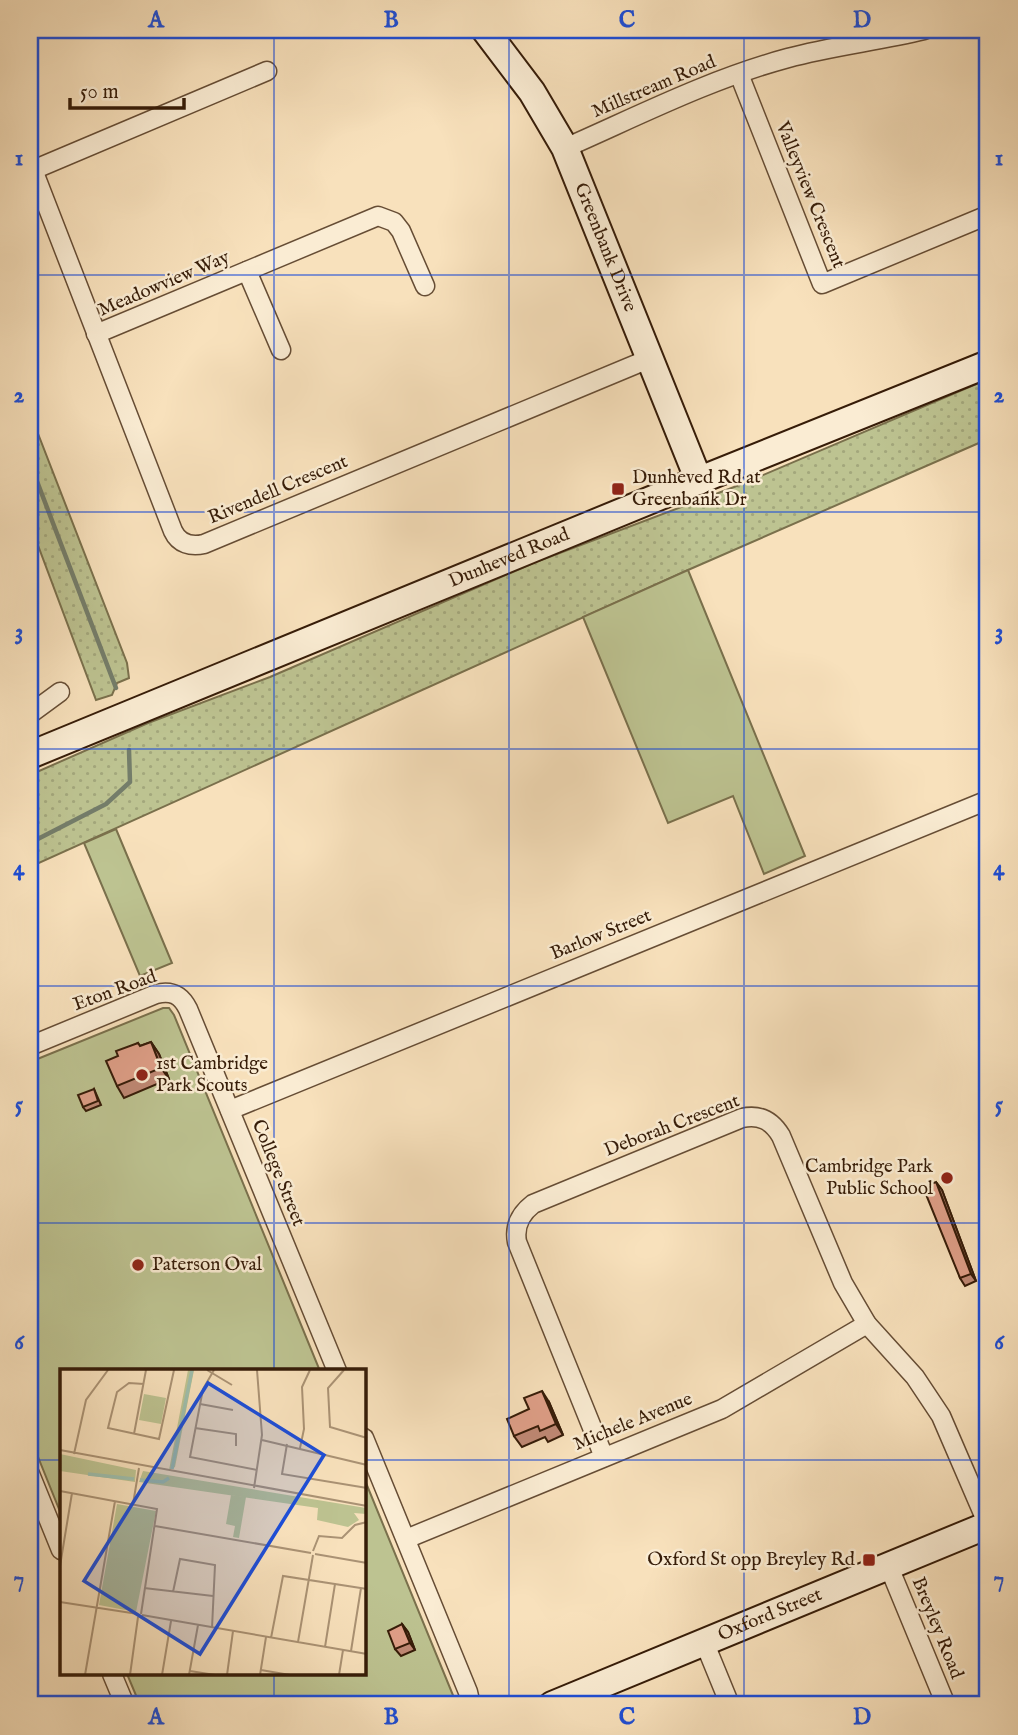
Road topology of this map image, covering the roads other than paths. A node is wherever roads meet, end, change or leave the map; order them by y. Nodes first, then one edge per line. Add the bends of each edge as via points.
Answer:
1 (485, 30) edge
2 (924, 30) edge
3 (832, 38) edge
4 (267, 71) dead end
5 (738, 74) junction
6 (565, 148) junction
7 (31, 166) edge
8 (988, 215) edge
9 (247, 271) junction
10 (425, 286) dead end
11 (96, 334) junction
12 (281, 350) dead end
13 (651, 358) junction
14 (988, 364) edge
15 (699, 481) junction
16 (60, 692) dead end
17 (30, 714) edge
18 (30, 755) edge
19 (988, 800) edge
20 (175, 994) joint
21 (30, 1046) edge
22 (230, 1110) junction
23 (867, 1324) junction
24 (336, 1369) edge
25 (366, 1443) edge
26 (604, 1457) junction
27 (30, 1474) edge
28 (988, 1525) edge
29 (406, 1539) junction
30 (60, 1548) edge
31 (889, 1567) junction
32 (705, 1644) junction
33 (113, 1676) edge
34 (472, 1701) edge
35 (125, 1705) edge
36 (552, 1705) edge
37 (730, 1705) edge
38 (946, 1705) edge

1 - 6 main road, Greenbank Drive via 532,92
2 - 3 street, Millstream Road
3 - 5 street, Millstream Road
4 - 7 street
5 - 6 street, Millstream Road
5 - 8 street, Valleyview Crescent via 822,284
6 - 13 main road, Greenbank Drive
7 - 11 street, Rivendell Crescent
9 - 10 street, Meadowview Way via 378,216 394,222 401,231
9 - 11 street, Meadowview Way
9 - 12 street, Meadowview Way
11 - 13 street, Rivendell Crescent via 174,534 194,545
13 - 15 main road, Greenbank Drive
14 - 15 main road, Dunheved Road
15 - 18 main road, Dunheved Road
16 - 17 street
19 - 22 street, Barlow Street
20 - 21 street, Eton Road via 156,994
20 - 22 street, College Street via 185,1002
22 - 24 street, College Street
23 - 26 street, Michele Avenue via 731,1404
23 - 26 street, Deborah Crescent via 830,1256 781,1136 760,1117 742,1118 533,1204 518,1220 517,1242
23 - 28 street, Deborah Crescent via 915,1377 941,1416
25 - 29 street
26 - 29 street, Michele Avenue
27 - 30 street
28 - 31 main road, Oxford Street
29 - 34 street
31 - 32 main road, Oxford Street
31 - 38 street, Breyley Road
32 - 36 main road, Oxford Street
32 - 37 street
33 - 35 street

